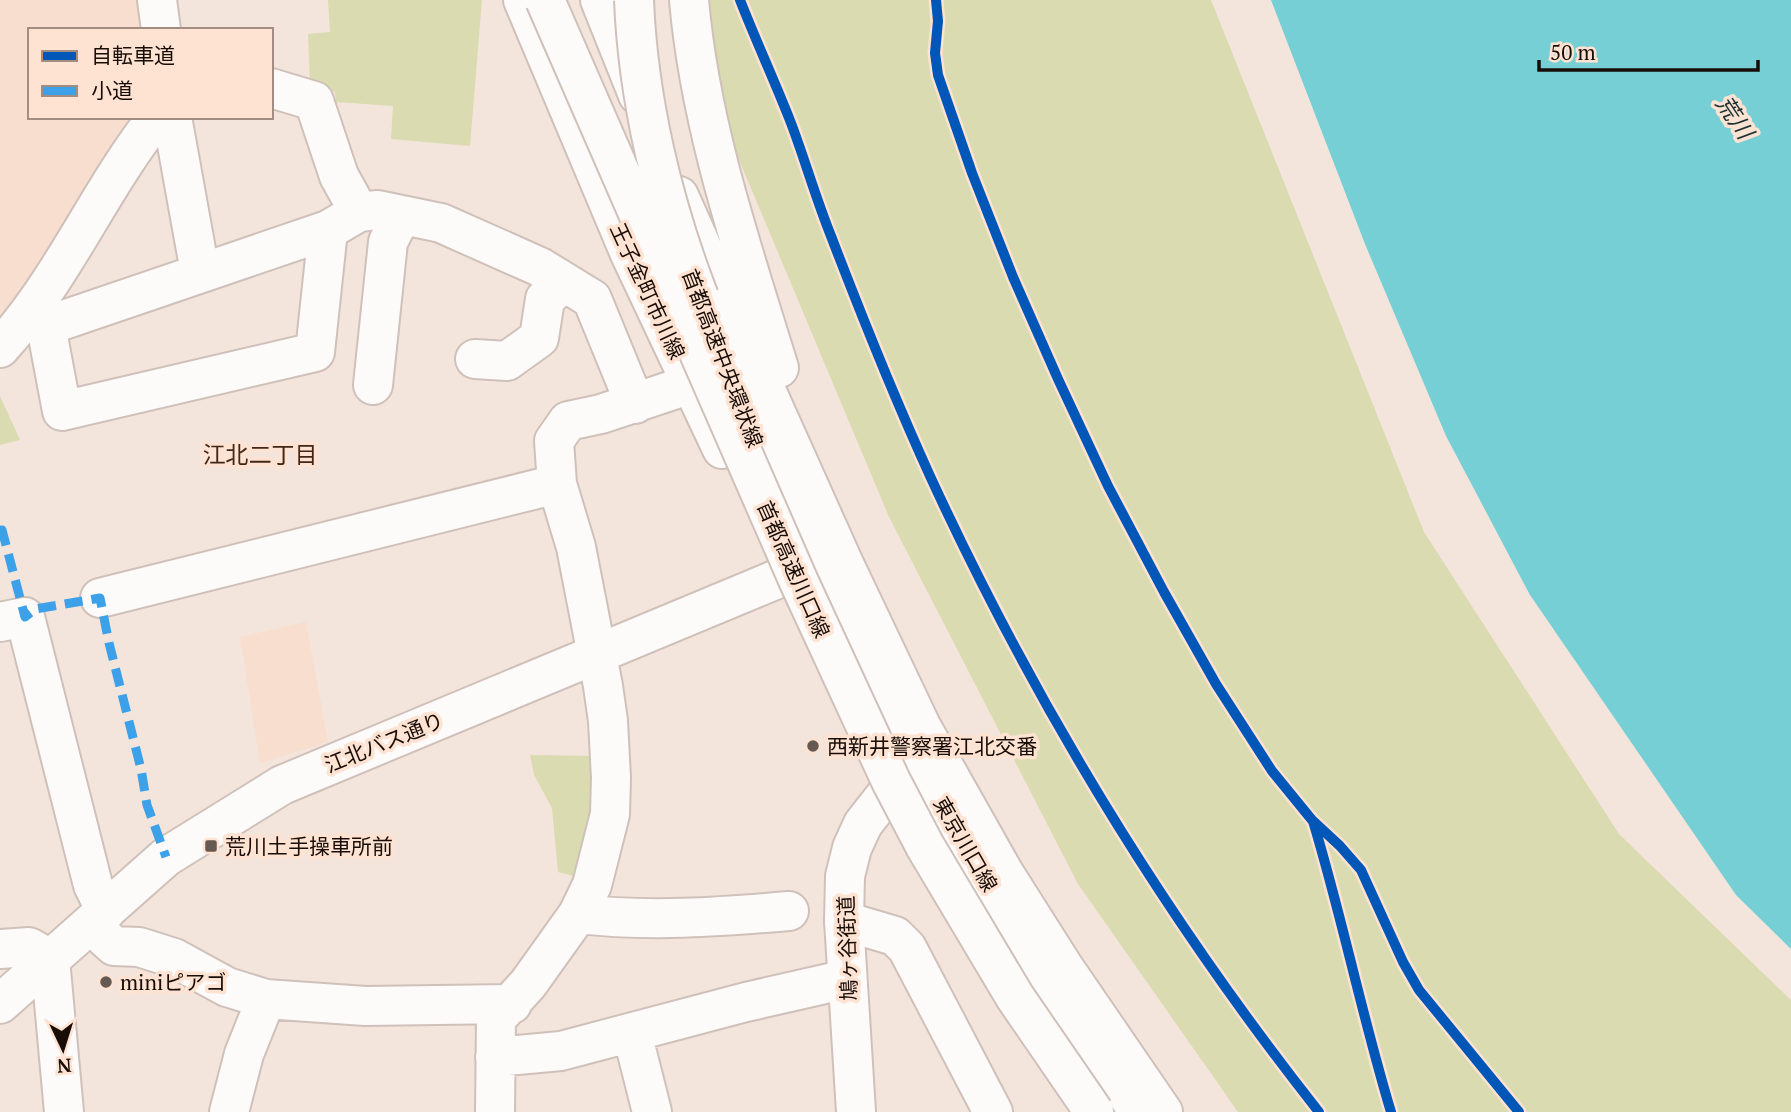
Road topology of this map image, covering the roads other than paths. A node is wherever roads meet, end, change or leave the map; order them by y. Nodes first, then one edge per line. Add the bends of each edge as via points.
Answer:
1 (157, 0) edge
2 (523, 0) edge
3 (545, 0) edge
4 (559, 0) edge
5 (600, 0) edge
6 (634, 0) edge
7 (689, 0) edge
8 (161, 28) edge
9 (273, 89) edge
10 (155, 119) edge
11 (172, 119) edge
12 (401, 216) junction
13 (344, 221) junction
14 (200, 272) junction
15 (564, 282) junction
16 (37, 322) junction
17 (0, 348) edge
18 (475, 359) dead end
19 (691, 384) junction
20 (373, 385) dead end
21 (635, 404) junction
22 (557, 484) junction
23 (818, 562) junction
24 (783, 578) junction
25 (100, 598) dead end
26 (0, 622) edge
27 (874, 628) junction
28 (596, 656) junction
29 (855, 705) junction
30 (923, 768) junction
31 (885, 796) junction
32 (789, 911) dead end
33 (578, 914) junction
34 (98, 918) junction
35 (844, 921) junction
36 (0, 949) edge
37 (50, 959) junction
38 (847, 979) junction
39 (266, 999) junction
40 (0, 1004) edge
41 (512, 1004) junction
42 (632, 1032) junction
43 (495, 1057) junction
44 (64, 1112) edge
45 (229, 1112) edge
46 (495, 1112) edge
47 (652, 1112) edge
48 (856, 1112) edge
49 (993, 1112) edge
50 (1076, 1112) edge
51 (1094, 1112) edge
52 (1139, 1112) edge
53 (1163, 1112) edge

1 - 8 main road
2 - 19 main road, 王子金町市川線 via 630,254
3 - 29 main road, 首都高速川口線, bridge
4 - 23 main road, 王子金町市川線 via 632,176
5 - 27 main road, bridge via 675,186
6 - 29 main road, 首都高速中央環状線, bridge via 639,55 667,202 689,271
7 - 27 main road via 700,79 746,264 785,387
9 - 13 main road via 314,101 339,176
10 - 16 main road via 133,147
11 - 14 main road
12 - 13 main road via 378,210
12 - 15 main road via 441,223
12 - 20 main road via 388,242
13 - 14 main road
13 - 16 main road via 315,352 62,411
14 - 16 main road
15 - 18 main road via 545,299 539,338 507,361
15 - 21 main road via 592,299
16 - 17 main road
19 - 21 main road
19 - 24 main road, 王子金町市川線
21 - 22 main road via 568,421 554,442
22 - 25 main road
22 - 28 main road via 576,547
23 - 24 main road, 江北バス通り
23 - 30 main road, 東京川口線
24 - 28 main road, 江北バス通り
24 - 31 main road
26 - 34 main road via 25,617
27 - 53 main road via 921,726 1004,873
28 - 33 main road via 608,721 610,814 592,884
28 - 34 main road, 江北バス通り via 282,785 166,857
29 - 51 main road, 首都高速川口線, bridge via 925,846 1016,997
30 - 31 main road, 鳩ヶ谷街道
30 - 52 main road, 東京川口線 via 990,888
31 - 35 main road, 鳩ヶ谷街道 via 863,824 852,848 845,876
31 - 50 main road via 1002,1001
32 - 33 main road via 697,918 621,919
33 - 41 main road
34 - 37 main road, 江北バス通り
34 - 39 main road via 114,946 139,947 174,958 227,987
35 - 38 main road, 鳩ヶ谷街道
35 - 49 main road via 895,936 907,948
36 - 37 main road via 29,947
37 - 40 main road, 江北バス通り
37 - 44 main road
38 - 42 main road
38 - 48 main road, 鳩ヶ谷街道
39 - 41 main road via 365,1006
39 - 45 main road via 244,1054
41 - 43 main road via 496,1019
42 - 43 main road via 561,1051
42 - 47 main road
43 - 46 main road

